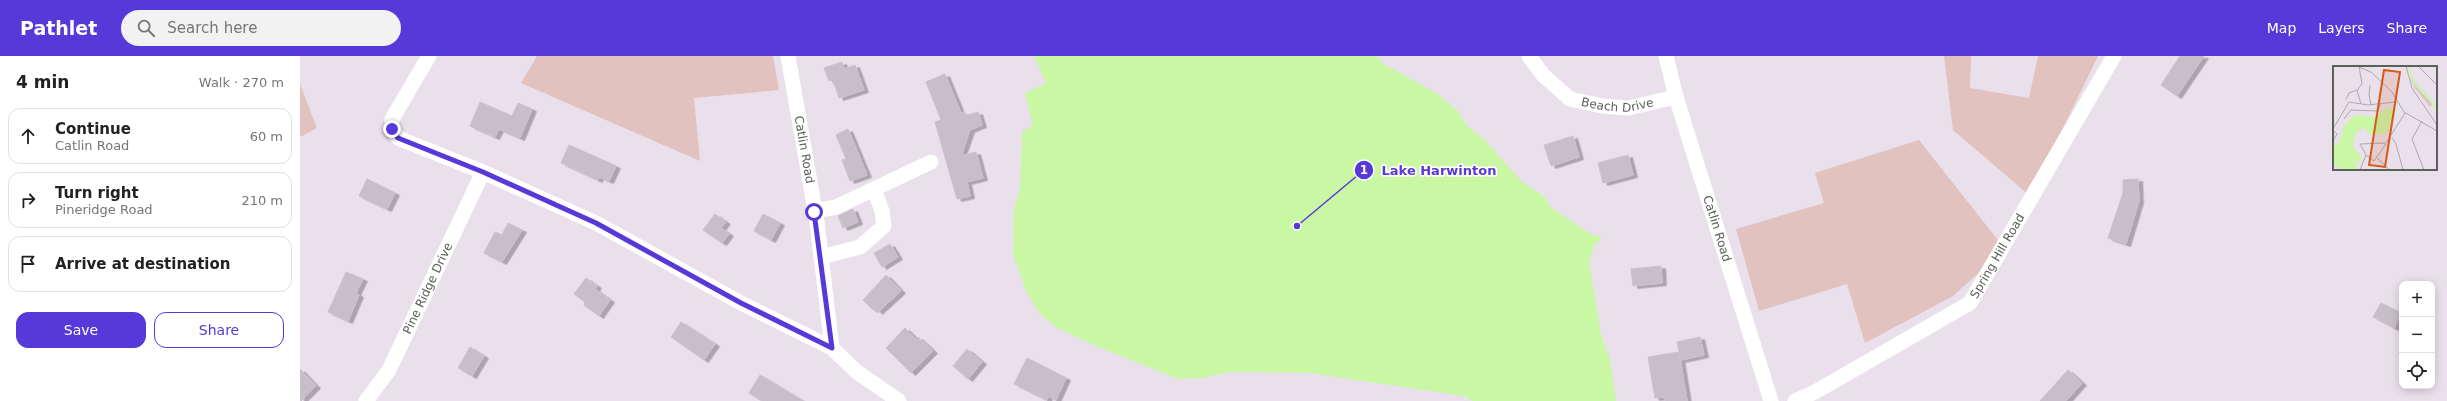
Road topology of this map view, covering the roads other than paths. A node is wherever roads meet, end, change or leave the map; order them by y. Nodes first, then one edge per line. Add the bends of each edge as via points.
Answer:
1 (429, 56) edge
2 (788, 56) edge
3 (1528, 56) edge
4 (1666, 56) edge
5 (2114, 56) edge
6 (1676, 97) junction
7 (932, 162) dead end
8 (483, 172) junction
9 (874, 189) junction
10 (814, 212) junction
11 (821, 258) junction
12 (832, 348) junction
13 (366, 401) edge
14 (899, 401) edge
15 (1772, 401) edge
16 (1795, 401) edge

1 - 8 street via 392,119 392,129 398,138
2 - 10 street, Catlin Road
3 - 6 street, Beach Drive via 1543,75 1570,99 1602,106 1628,108
4 - 6 street, Catlin Road
5 - 16 street, Spring Hill Road via 1970,303
6 - 15 street, Catlin Road
7 - 9 street
8 - 12 street via 596,223 741,303
8 - 13 street, Pine Ridge Drive via 389,370
9 - 10 street via 836,207
9 - 11 street via 884,226 860,248
10 - 11 street, Catlin Road
11 - 12 street, Catlin Road
12 - 14 street via 857,372

